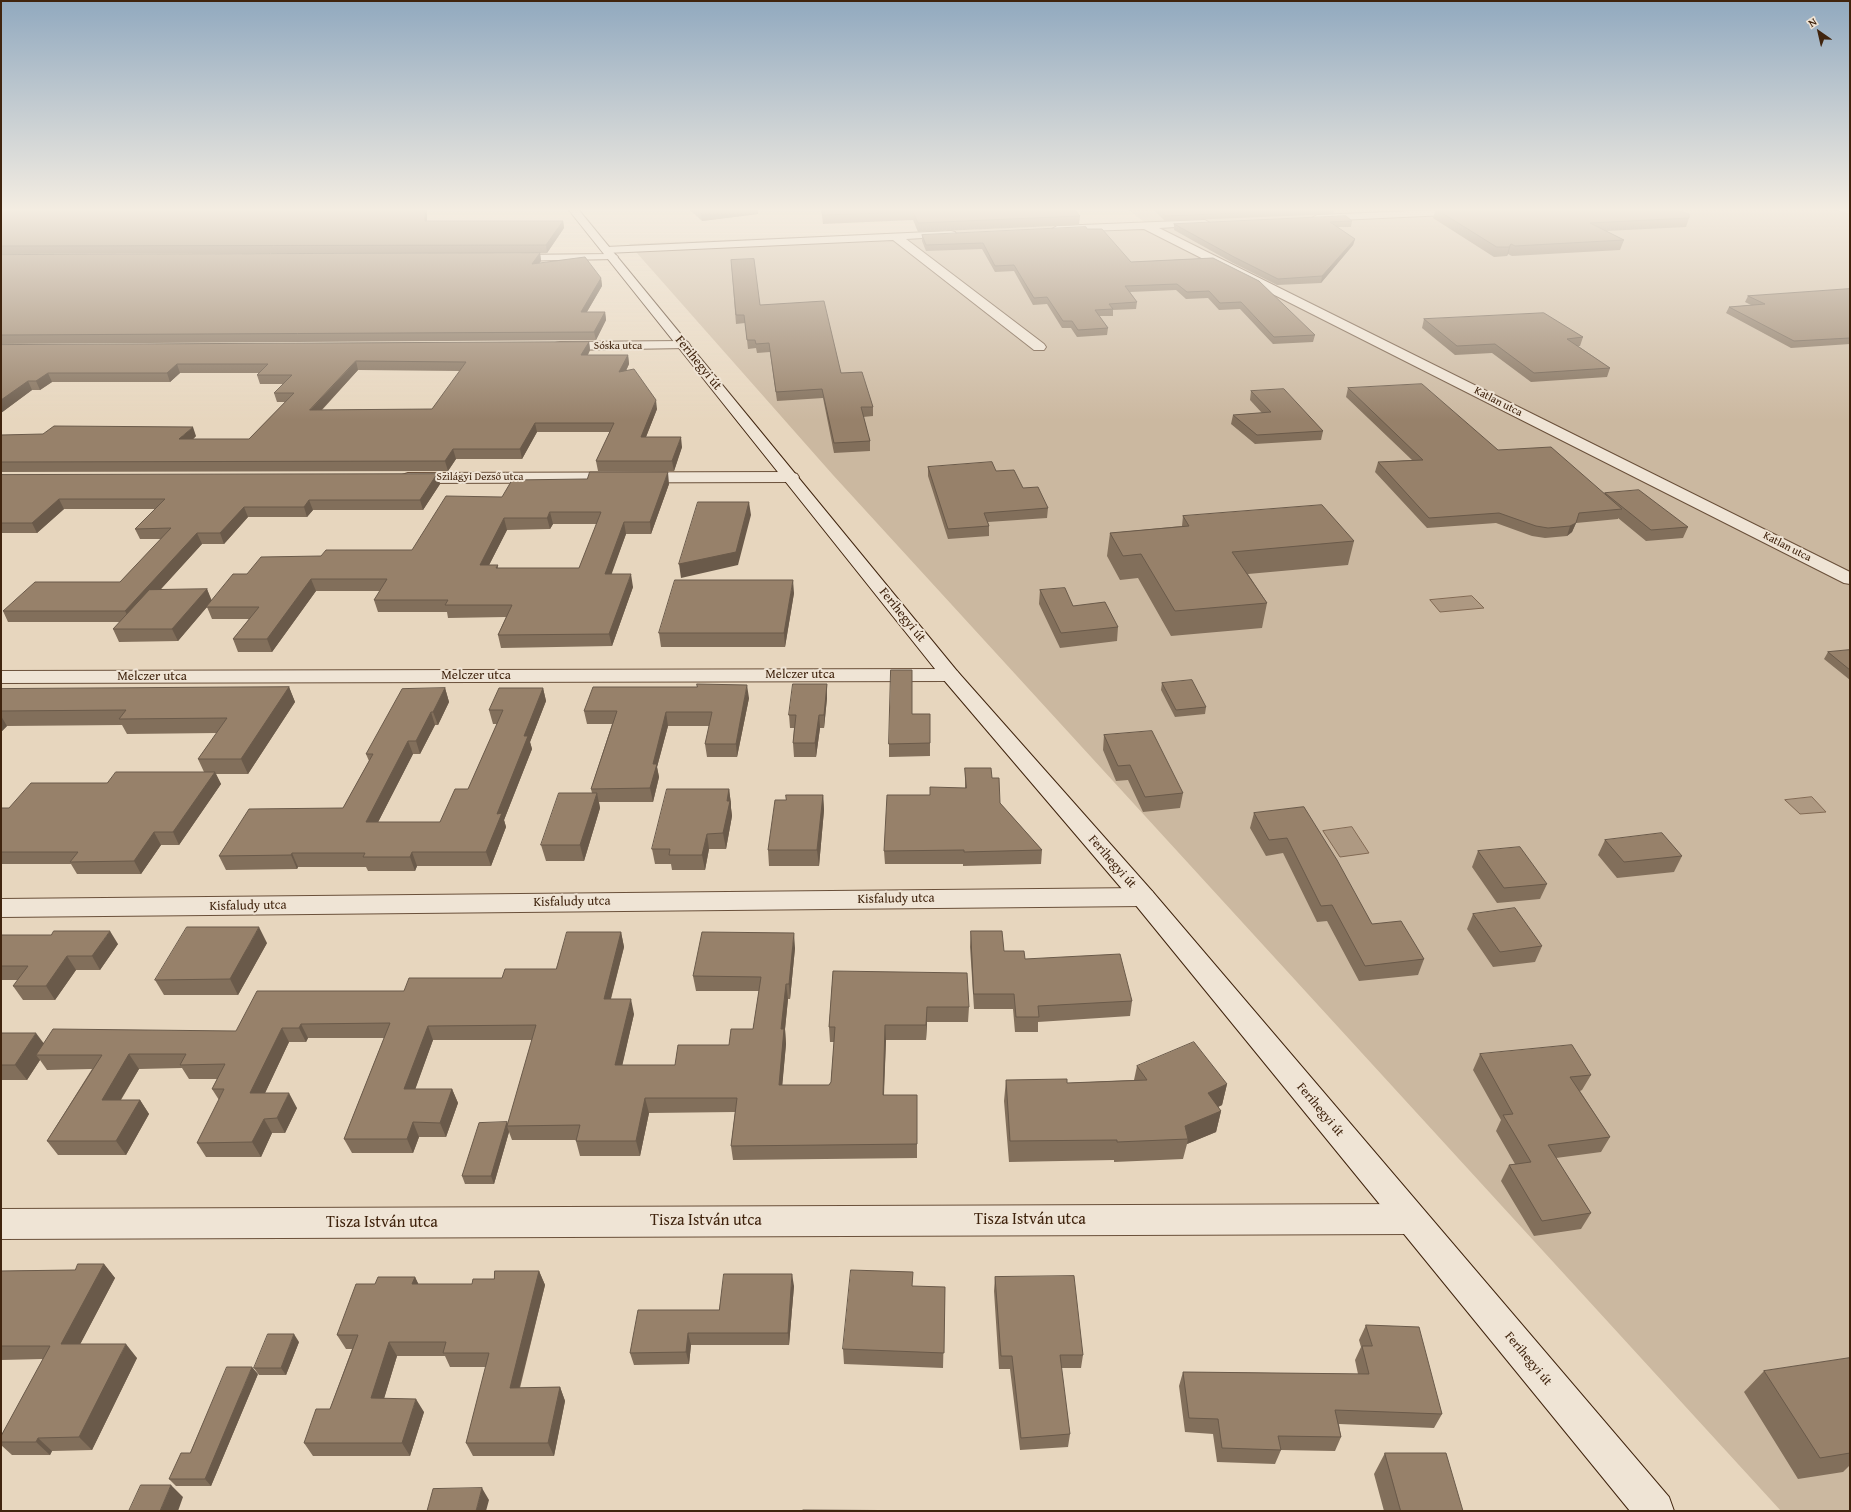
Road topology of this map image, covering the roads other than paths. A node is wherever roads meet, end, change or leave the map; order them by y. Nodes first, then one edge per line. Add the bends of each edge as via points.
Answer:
1 (630, 280) edge
2 (952, 280) edge
3 (1255, 280) edge
4 (683, 345) junction
5 (548, 346) edge
6 (1039, 347) dead end
7 (791, 477) junction
8 (392, 478) edge
9 (1850, 579) edge
10 (950, 675) junction
11 (1, 677) edge
12 (1142, 897) junction
13 (1, 908) edge
14 (1411, 1219) junction
15 (1, 1224) edge
16 (1655, 1511) edge

1 - 4 street, Ferihegyi út
2 - 6 street
3 - 9 street, Katlan utca
4 - 5 street, Sóska utca
4 - 7 street, Ferihegyi út
7 - 8 street, Szilágyi Dezső utca
7 - 10 street, Ferihegyi út
10 - 11 street, Melczer utca
10 - 12 street, Ferihegyi út
12 - 13 street, Kisfaludy utca
12 - 14 street, Ferihegyi út
14 - 15 street, Tisza István utca
14 - 16 street, Ferihegyi út

